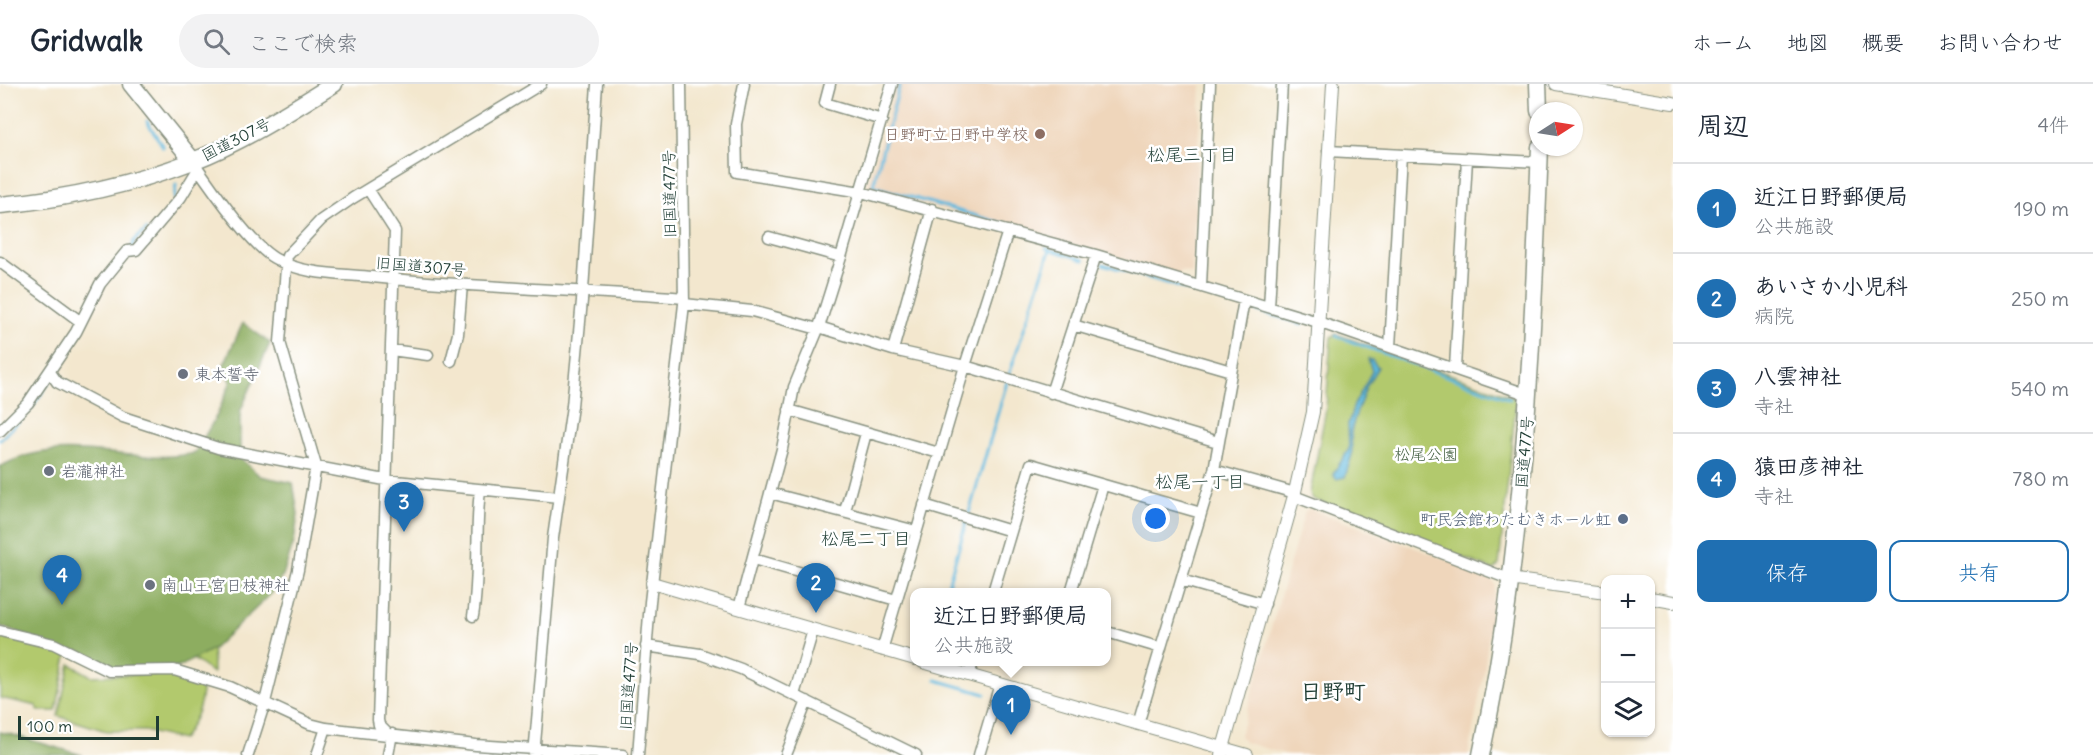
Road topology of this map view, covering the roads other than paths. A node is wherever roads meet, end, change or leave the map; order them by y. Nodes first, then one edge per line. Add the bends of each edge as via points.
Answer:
1 (131, 84) edge
2 (334, 84) edge
3 (541, 84) edge
4 (597, 84) edge
5 (681, 84) edge
6 (744, 84) edge
7 (830, 84) edge
8 (892, 84) edge
9 (1210, 84) edge
10 (1282, 84) edge
11 (1333, 84) edge
12 (1538, 84) edge
13 (1556, 84) edge
14 (1539, 102) edge
15 (1673, 103) edge
16 (882, 120) junction
17 (1328, 151) junction
18 (1401, 155) junction
19 (1529, 156) edge
20 (1540, 156) edge
21 (1467, 159) junction
22 (196, 165) junction
23 (368, 189) junction
24 (861, 192) junction
25 (0, 205) edge
26 (932, 209) junction
27 (1008, 231) junction
28 (769, 237) dead end
29 (1096, 255) junction
30 (841, 257) junction
31 (0, 262) edge
32 (285, 264) junction
33 (394, 279) junction
34 (462, 284) junction
35 (1201, 286) junction
36 (583, 290) junction
37 (1244, 300) junction
38 (684, 301) junction
39 (1269, 307) junction
40 (81, 322) junction
41 (1318, 322) junction
42 (1073, 325) junction
43 (818, 328) junction
44 (1390, 347) junction
45 (391, 350) junction
46 (893, 350) junction
47 (428, 355) dead end
48 (452, 361) dead end
49 (965, 366) junction
50 (1455, 368) junction
51 (1231, 370) junction
52 (50, 372) junction
53 (1051, 393) junction
54 (1529, 395) junction
55 (789, 410) junction
56 (0, 431) edge
57 (866, 433) junction
58 (1218, 442) junction
59 (939, 453) junction
60 (316, 466) junction
61 (1214, 470) junction
62 (385, 480) junction
63 (1103, 484) junction
64 (480, 490) junction
65 (770, 493) junction
66 (1295, 495) junction
67 (559, 497) junction
68 (924, 505) junction
69 (844, 511) junction
70 (1201, 513) junction
71 (916, 531) junction
72 (1011, 531) junction
73 (753, 559) junction
74 (1509, 579) junction
75 (1181, 580) junction
76 (652, 583) junction
77 (994, 588) edge
78 (1072, 588) edge
79 (1601, 591) edge
80 (1655, 599) edge
81 (896, 600) junction
82 (1673, 602) edge
83 (1265, 604) junction
84 (740, 608) junction
85 (473, 616) dead end
86 (813, 630) junction
87 (0, 632) edge
88 (1111, 633) edge
89 (646, 646) junction
90 (1161, 648) junction
91 (882, 650) junction
92 (910, 658) edge
93 (937, 666) edge
94 (972, 666) edge
95 (969, 675) junction
96 (1000, 684) junction
97 (794, 695) junction
98 (807, 701) junction
99 (265, 702) junction
100 (1138, 724) junction
101 (326, 728) junction
102 (390, 734) junction
103 (476, 750) edge
104 (534, 752) edge
105 (1222, 752) edge
106 (248, 755) edge
107 (317, 755) edge
108 (388, 755) edge
109 (623, 755) edge
110 (638, 755) edge
111 (786, 755) edge
112 (916, 755) edge
113 (979, 755) edge
114 (1246, 755) edge
115 (1481, 755) edge

1 - 22 highway, 国道307号
2 - 22 highway, 国道307号
3 - 23 street
4 - 36 street
5 - 38 street, 旧国道477号
6 - 24 street via 736,122 736,172
7 - 16 street via 825,103
8 - 16 street
9 - 35 street
10 - 39 street
11 - 17 street
12 - 14 highway
13 - 15 street
16 - 24 street
17 - 18 street
17 - 41 street
18 - 21 street
18 - 44 street
19 - 21 street
20 - 54 highway, 国道477号
21 - 50 street
22 - 25 highway via 101,189
22 - 32 street, 旧国道307号 via 255,243
22 - 40 street via 181,197 100,284
23 - 32 street via 321,220 286,256
23 - 33 street via 395,231
24 - 26 street
24 - 30 street
26 - 27 street
26 - 46 street
27 - 29 street
27 - 49 street
28 - 30 street
29 - 35 street
29 - 42 street
30 - 43 street
31 - 40 street
32 - 33 street, 旧国道307号 via 313,271
32 - 60 street via 280,342
33 - 34 street, 旧国道307号
33 - 45 street
34 - 36 street, 旧国道307号
34 - 48 street
35 - 37 street
36 - 38 street, 旧国道307号
36 - 67 street
37 - 39 street
37 - 51 street
38 - 43 street, 旧国道307号 via 752,311
38 - 76 street
39 - 41 street
40 - 52 street
41 - 44 street
41 - 66 street via 1312,412
42 - 51 street
42 - 53 street
43 - 46 street, 旧国道307号
43 - 55 street
44 - 50 street
45 - 47 street
45 - 62 street
46 - 49 street, 旧国道307号
49 - 53 street, 旧国道307号
49 - 59 street
50 - 54 street
51 - 58 street
52 - 56 street via 28,403
52 - 60 street via 57,382 70,389 123,417 156,429 218,448
53 - 58 street, 旧国道307号
54 - 74 highway, 国道477号
55 - 57 street
55 - 65 street
57 - 59 street
57 - 69 street
58 - 61 street
59 - 68 street
60 - 62 street
60 - 99 street via 298,570
61 - 66 street
61 - 70 street
62 - 64 street
62 - 102 street via 378,720
63 - 70 street
63 - 72 street via 1031,464
63 - 78 street
64 - 67 street
64 - 85 street via 476,541 479,571
65 - 69 street
65 - 73 street
66 - 74 street
66 - 83 street
67 - 104 street
68 - 71 street
68 - 72 street
69 - 71 street
70 - 75 street
71 - 81 street
72 - 77 street
73 - 81 street
73 - 84 street
74 - 79 street
74 - 115 highway, 国道477号
75 - 83 street
75 - 90 street
76 - 84 street
76 - 89 street, 旧国道477号
80 - 82 street
81 - 91 street
83 - 105 street
84 - 86 street
86 - 91 street
86 - 97 street
87 - 99 street via 54,644 109,671 174,670
88 - 90 street
89 - 97 street via 700,654
89 - 110 street, 旧国道477号
90 - 100 street
91 - 92 street
93 - 95 street
94 - 95 street
95 - 96 street
96 - 100 street
96 - 113 street
97 - 98 street
98 - 111 street
98 - 112 street
99 - 101 street
99 - 106 street
100 - 105 street
101 - 102 street
101 - 107 street
102 - 103 street
102 - 108 street
103 - 104 street
104 - 109 street
105 - 114 street

